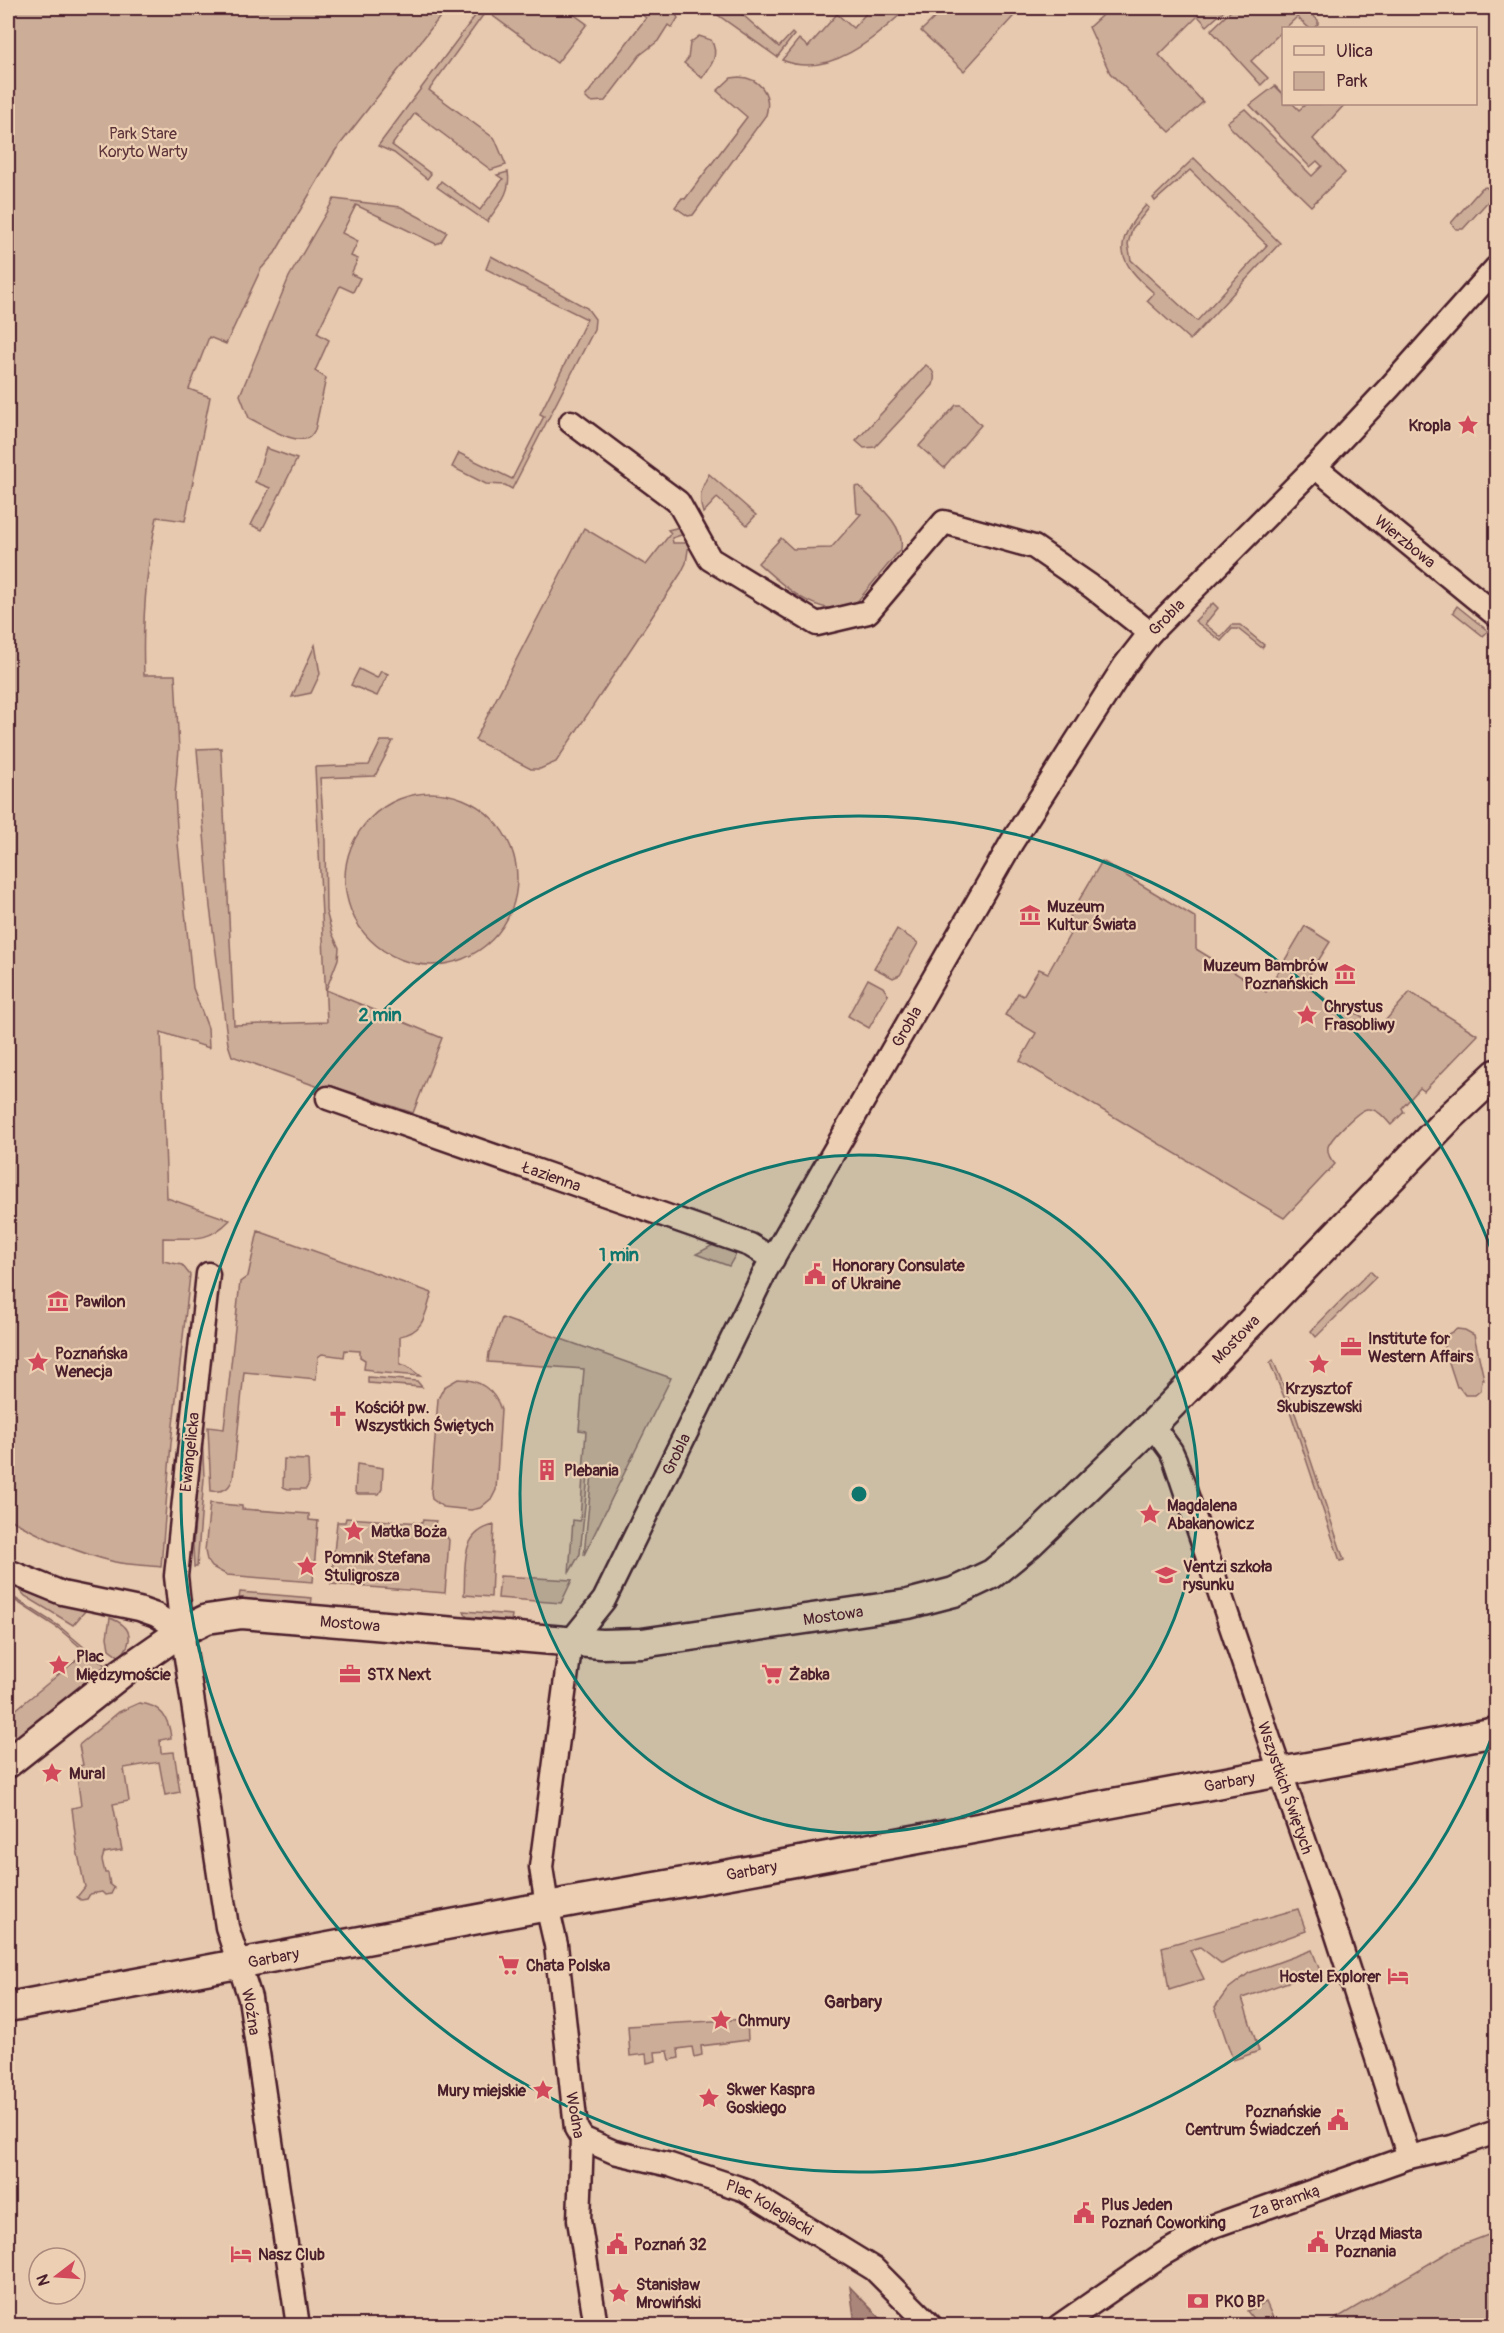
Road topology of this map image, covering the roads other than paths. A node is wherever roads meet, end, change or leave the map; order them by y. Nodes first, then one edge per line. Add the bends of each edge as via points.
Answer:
1 (1497, 268) edge
2 (572, 422) dead end
3 (1315, 467) junction
4 (1497, 615) edge
5 (1150, 633) junction
6 (1497, 1074) edge
7 (328, 1098) dead end
8 (772, 1259) junction
9 (208, 1274) dead end
10 (1152, 1425) junction
11 (8, 1571) edge
12 (182, 1631) junction
13 (571, 1641) junction
14 (1497, 1732) edge
15 (8, 1763) edge
16 (1281, 1772) junction
17 (547, 1906) junction
18 (239, 1963) junction
19 (8, 2007) edge
20 (1497, 2132) edge
21 (582, 2138) junction
22 (1409, 2157) junction
23 (298, 2325) edge
24 (596, 2325) edge
25 (931, 2325) edge
26 (1059, 2325) edge

1 - 3 street, Grobla
2 - 5 street via 678,502 710,559 817,624 868,612 944,522 1034,547 1092,586
3 - 4 street, Wierzbowa
3 - 5 street, Grobla
5 - 8 street, Grobla via 1125,665 1012,842
6 - 10 street, Mostowa via 1448,1119
7 - 8 street, Łazienna via 750,1245
8 - 13 street, Grobla via 604,1600
9 - 12 street, Ewangelicka via 176,1576
10 - 13 street, Mostowa via 1010,1560 992,1574 954,1592 908,1604 661,1642
10 - 16 street, Wszystkich Świętych via 1175,1460
11 - 12 street via 62,1593 139,1609
12 - 13 street, Mostowa via 207,1619 242,1614
12 - 15 street, Mostowa
12 - 18 street, Woźna via 227,1927
13 - 17 street via 541,1867
14 - 16 street, Garbary
16 - 17 street, Garbary
16 - 22 street, Wszystkich Świętych
17 - 18 street, Garbary
17 - 21 street, Wodna via 556,1945 576,2128
18 - 19 street, Garbary
18 - 23 street, Woźna via 250,1998
20 - 22 street, Za Bramką
21 - 24 street, Wodna via 579,2220
21 - 25 street, Plac Kolegiacki via 614,2152 670,2165 745,2190 874,2269
22 - 26 street, Za Bramką via 1208,2228

